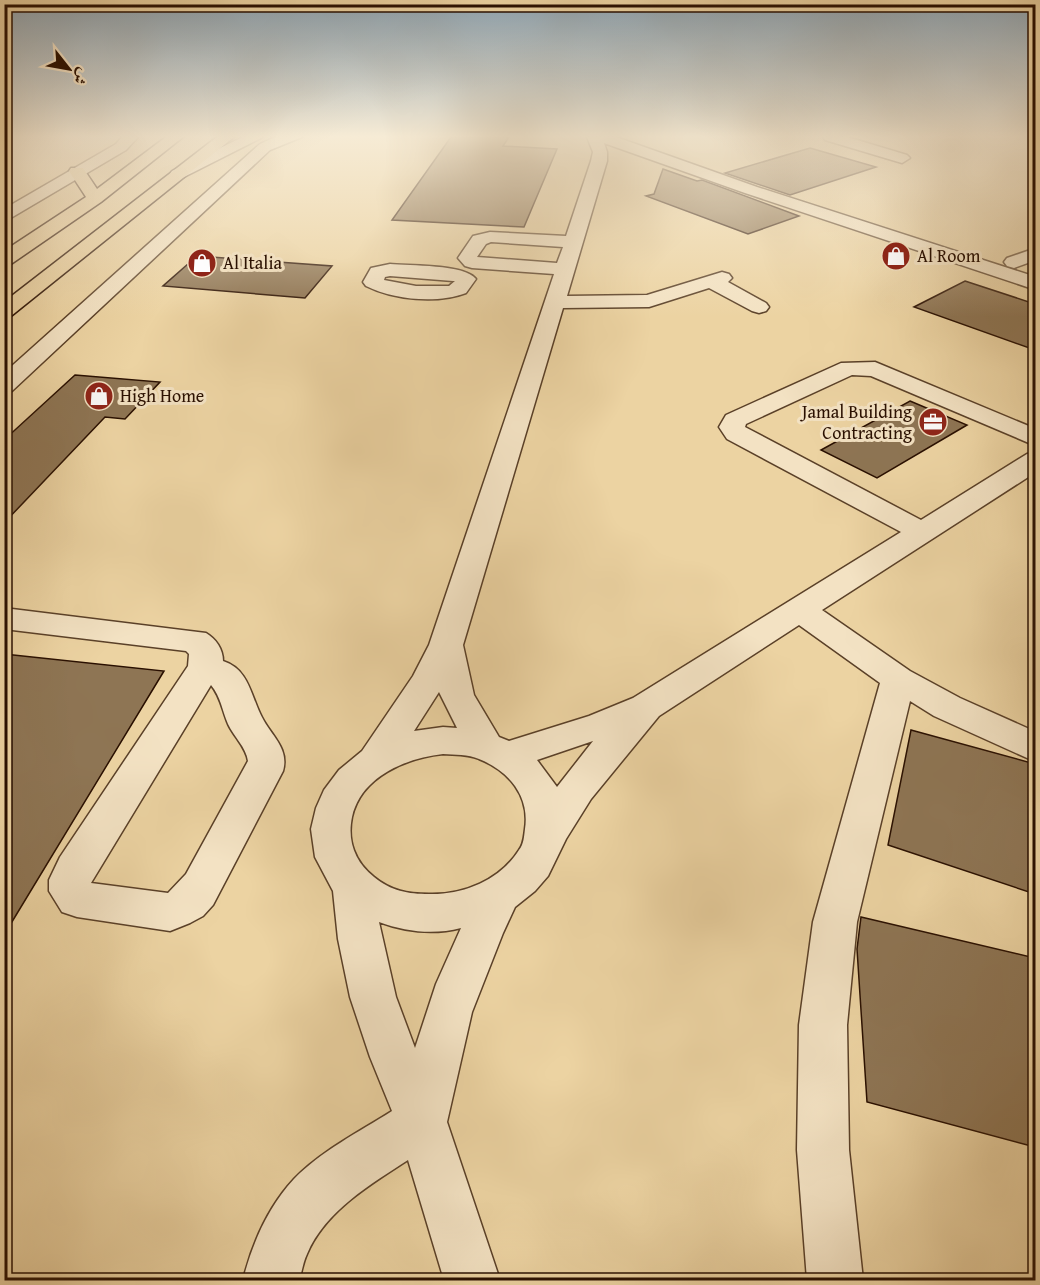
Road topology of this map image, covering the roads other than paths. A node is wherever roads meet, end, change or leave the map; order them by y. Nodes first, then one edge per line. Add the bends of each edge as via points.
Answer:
1 (18, 197) edge
2 (149, 197) edge
3 (210, 197) edge
4 (596, 197) edge
5 (777, 197) edge
6 (819, 197) edge
7 (33, 198) joint
8 (95, 198) edge
9 (4, 218) edge
10 (56, 225) junction
11 (4, 239) edge
12 (574, 242) junction
13 (1035, 253) edge
14 (4, 260) edge
15 (1014, 262) junction
16 (1035, 269) edge
17 (465, 280) dead end
18 (1035, 284) edge
19 (560, 286) junction
20 (759, 307) dead end
21 (4, 312) edge
22 (4, 386) edge
23 (1035, 438) edge
24 (1035, 460) edge
25 (922, 532) junction
26 (800, 610) junction
27 (4, 618) edge
28 (446, 645) junction
29 (206, 667) junction
30 (898, 679) junction
31 (645, 706) junction
32 (1035, 748) edge
33 (496, 751) junction
34 (376, 759) junction
35 (543, 842) junction
36 (353, 885) junction
37 (499, 895) junction
38 (422, 1122) junction
39 (271, 1281) edge
40 (472, 1281) edge
41 (835, 1281) edge

1 - 7 street
2 - 21 main road
3 - 22 street
4 - 12 street
5 - 18 street
6 - 15 street
7 - 9 street
8 - 10 main road
10 - 11 main road
10 - 14 main road
12 - 19 street
12 - 19 street via 490,237 477,242 467,258
13 - 15 street
15 - 16 street
17 - 19 street
19 - 20 street via 649,301 717,280
19 - 28 street
23 - 25 street via 887,374 861,367 849,368 735,420 732,427 736,434
24 - 25 street
25 - 26 street
26 - 30 street
26 - 31 street
27 - 29 street via 194,641 204,647 208,656
28 - 33 street via 457,695
28 - 34 street via 428,681
29 - 29 street via 75,869 70,891 77,898 170,912 195,898 267,761 265,751 246,723 236,690 219,672
30 - 32 street
30 - 41 street via 835,922 824,1024 823,1150
31 - 33 street via 593,728
31 - 35 street via 593,767
33 - 34 street via 465,741 430,741 396,749
33 - 35 street via 523,769 536,784 544,802
34 - 36 street via 344,790 330,828 339,868
35 - 37 street via 527,871
36 - 37 street via 372,900 422,914 449,913
36 - 38 street via 373,997
37 - 38 street via 455,996 436,1056
38 - 39 street via 349,1168 313,1198 284,1239
38 - 40 street

